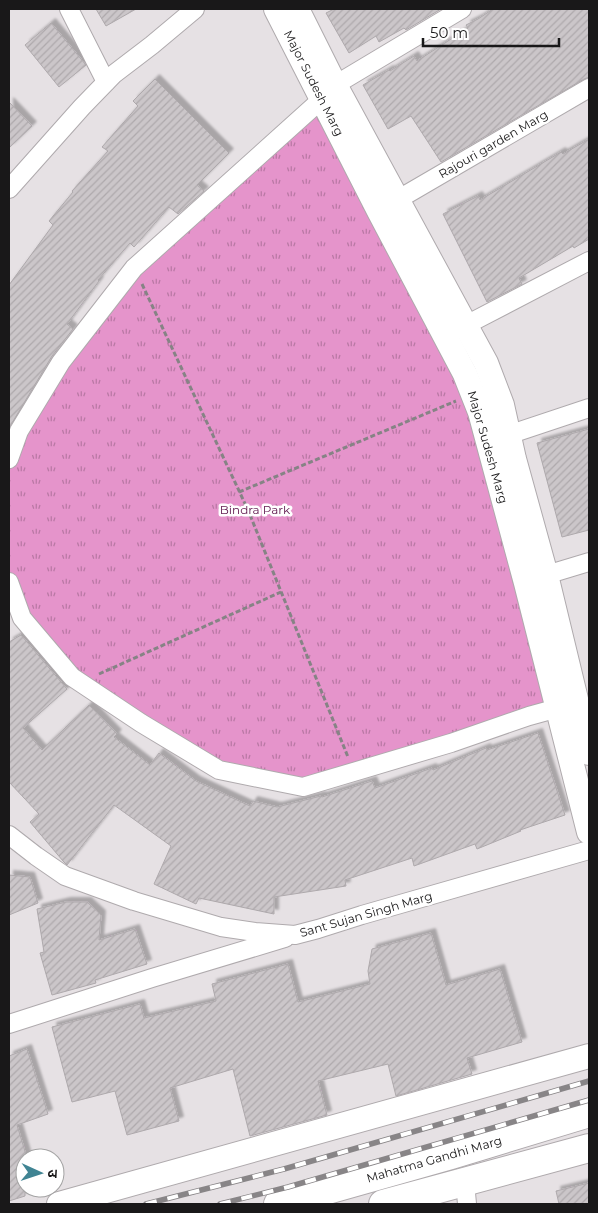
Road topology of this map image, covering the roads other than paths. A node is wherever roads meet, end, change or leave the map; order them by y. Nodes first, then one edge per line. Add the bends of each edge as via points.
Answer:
1 (69, 9) edge
2 (195, 9) edge
3 (276, 9) edge
4 (297, 9) edge
5 (462, 9) edge
6 (106, 82) junction
7 (589, 88) edge
8 (328, 92) junction
9 (9, 189) edge
10 (397, 200) junction
11 (589, 261) edge
12 (466, 325) junction
13 (495, 384) junction
14 (473, 394) junction
15 (589, 408) edge
16 (508, 435) junction
17 (9, 460) edge
18 (589, 562) edge
19 (546, 575) junction
20 (9, 582) edge
21 (15, 621) edge
22 (558, 708) junction
23 (589, 753) edge
24 (589, 832) edge
25 (9, 835) edge
26 (589, 850) edge
27 (296, 935) junction
28 (9, 1024) edge
29 (589, 1056) edge
30 (589, 1113) edge
31 (589, 1148) edge
32 (466, 1193) edge
33 (58, 1204) edge
34 (278, 1204) edge
35 (383, 1204) edge

1 - 6 street
2 - 6 street
3 - 8 street, Major Sudesh Marg
4 - 8 street, Major Sudesh Marg
5 - 8 street
6 - 9 street
7 - 10 street, Rajouri garden Marg
8 - 10 street, Major Sudesh Marg
8 - 14 street, Major Sudesh Marg via 379,211
8 - 17 street via 134,268 61,362 19,431
10 - 12 street, Major Sudesh Marg
11 - 12 street
12 - 13 street, Major Sudesh Marg
13 - 14 street
13 - 16 street, Major Sudesh Marg
14 - 22 street, Major Sudesh Marg
15 - 16 street
16 - 19 street, Major Sudesh Marg
18 - 19 street
19 - 23 street, Major Sudesh Marg
20 - 21 street
21 - 22 street via 72,677 219,770 303,787
22 - 24 street, Major Sudesh Marg
25 - 27 street, Sant Sujan Singh Marg via 65,876 134,901 222,927
26 - 27 street, Sant Sujan Singh Marg
27 - 28 street
29 - 33 street
30 - 34 main road, Mahatma Gandhi Marg
31 - 32 main road
32 - 35 main road

